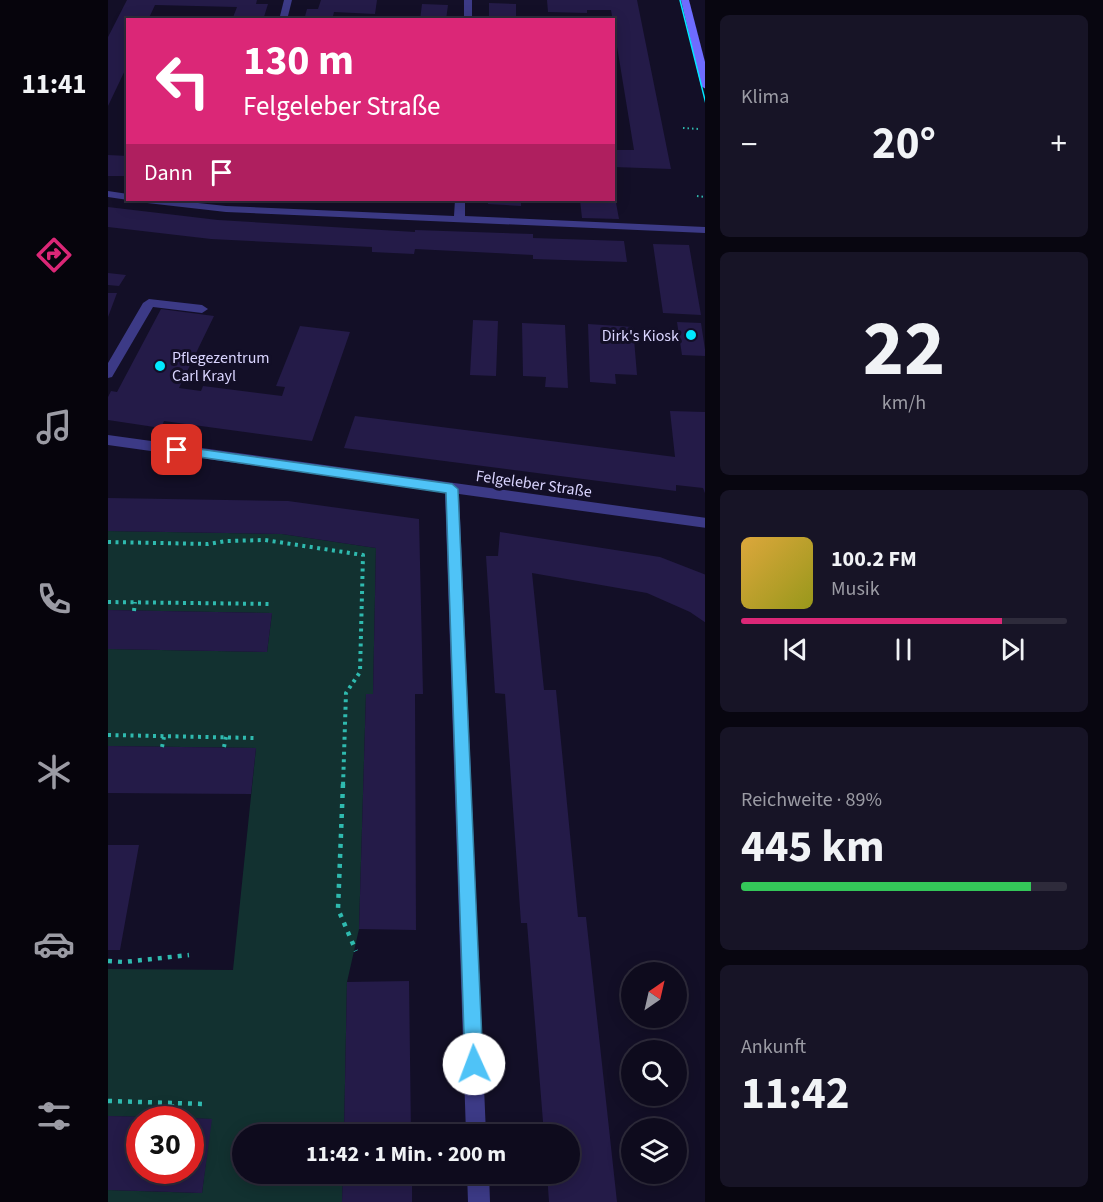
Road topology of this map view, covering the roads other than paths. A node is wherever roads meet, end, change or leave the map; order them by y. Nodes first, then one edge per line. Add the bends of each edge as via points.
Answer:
1 (288, 0) edge
2 (468, 0) edge
3 (685, 0) edge
4 (284, 18) edge
5 (468, 18) edge
6 (705, 86) edge
7 (108, 194) edge
8 (126, 196) edge
9 (167, 201) edge
10 (460, 201) edge
11 (227, 204) edge
12 (459, 220) junction
13 (705, 230) edge
14 (202, 309) dead end
15 (108, 374) edge
16 (108, 440) edge
17 (452, 489) junction
18 (705, 524) edge
19 (476, 1124) edge
20 (478, 1184) edge
21 (479, 1202) edge

1 - 4 street
2 - 5 street
3 - 6 main road
7 - 8 street
9 - 11 street
10 - 12 street
11 - 12 street
12 - 13 street
14 - 15 street via 149,303
16 - 17 street, Felgeleber Straße
17 - 18 street, Felgeleber Straße
17 - 19 street
20 - 21 street

